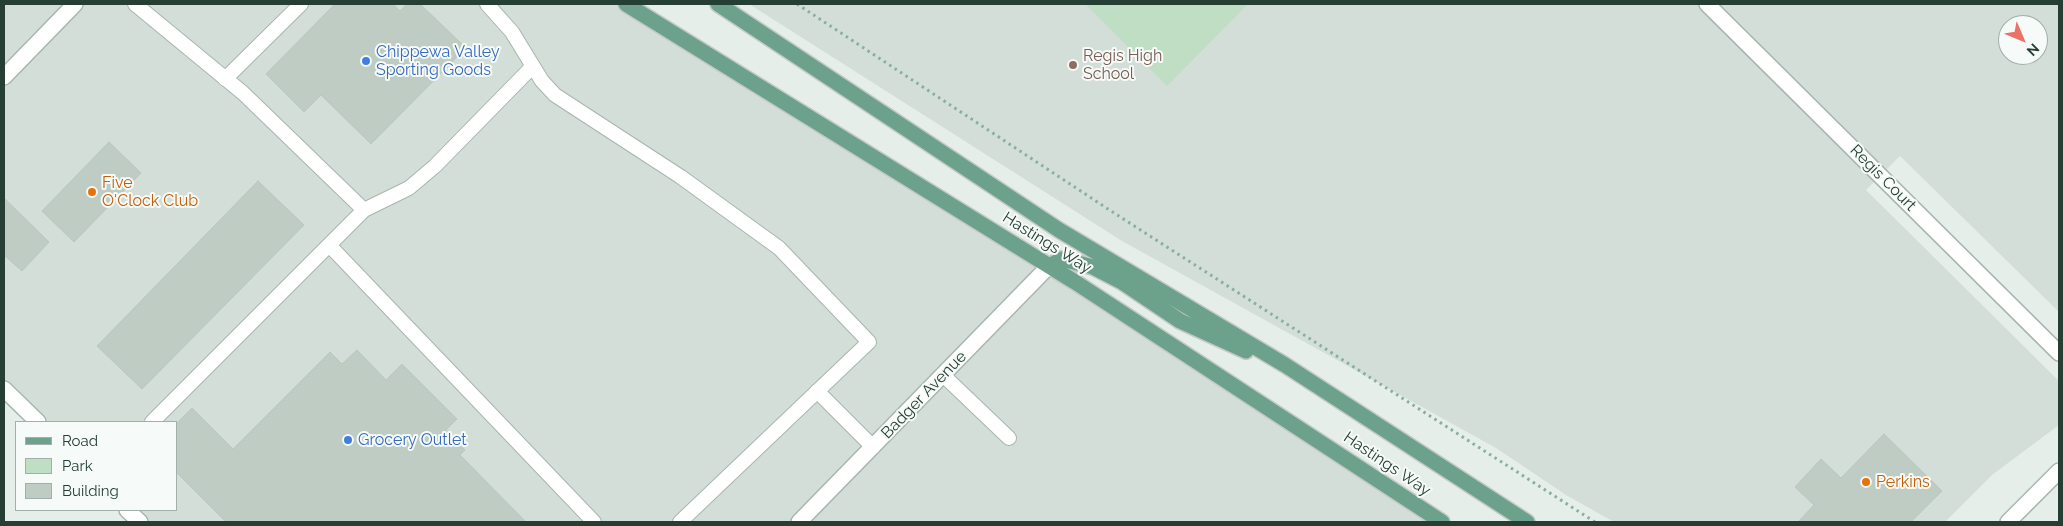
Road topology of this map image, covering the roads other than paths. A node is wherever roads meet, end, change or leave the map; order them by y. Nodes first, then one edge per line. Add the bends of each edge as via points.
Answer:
1 (75, 4) edge
2 (135, 4) edge
3 (301, 4) edge
4 (487, 4) edge
5 (626, 4) edge
6 (718, 4) edge
7 (1707, 4) edge
8 (532, 67) junction
9 (4, 77) edge
10 (225, 79) junction
11 (364, 210) junction
12 (329, 245) junction
13 (1049, 266) junction
14 (2059, 353) edge
15 (1285, 365) junction
16 (944, 375) junction
17 (4, 389) edge
18 (818, 391) junction
19 (37, 421) edge
20 (153, 421) edge
21 (1009, 438) dead end
22 (873, 447) junction
23 (2058, 474) edge
24 (128, 511) edge
25 (140, 522) edge
26 (594, 522) edge
27 (680, 522) edge
28 (799, 522) edge
29 (1442, 522) edge
30 (1527, 522) edge
31 (2008, 522) edge

1 - 9 street
2 - 10 lane
3 - 10 lane
4 - 8 lane via 512,32
5 - 13 main road, Hastings Way
6 - 15 main road, Hastings Way via 1059,230
7 - 14 street, Regis Court
8 - 11 lane via 435,166 409,188
8 - 18 lane via 555,95 681,177 779,248 869,342
10 - 11 lane
11 - 12 lane
12 - 20 lane
12 - 26 lane
13 - 15 main road via 1062,259 1093,267 1180,320
13 - 16 street, Badger Avenue
13 - 29 main road, Hastings Way
15 - 30 main road, Hastings Way
16 - 21 lane
16 - 22 street, Badger Avenue
17 - 19 street
18 - 22 lane
18 - 27 lane
22 - 28 street, Badger Avenue
23 - 31 street
24 - 25 street

